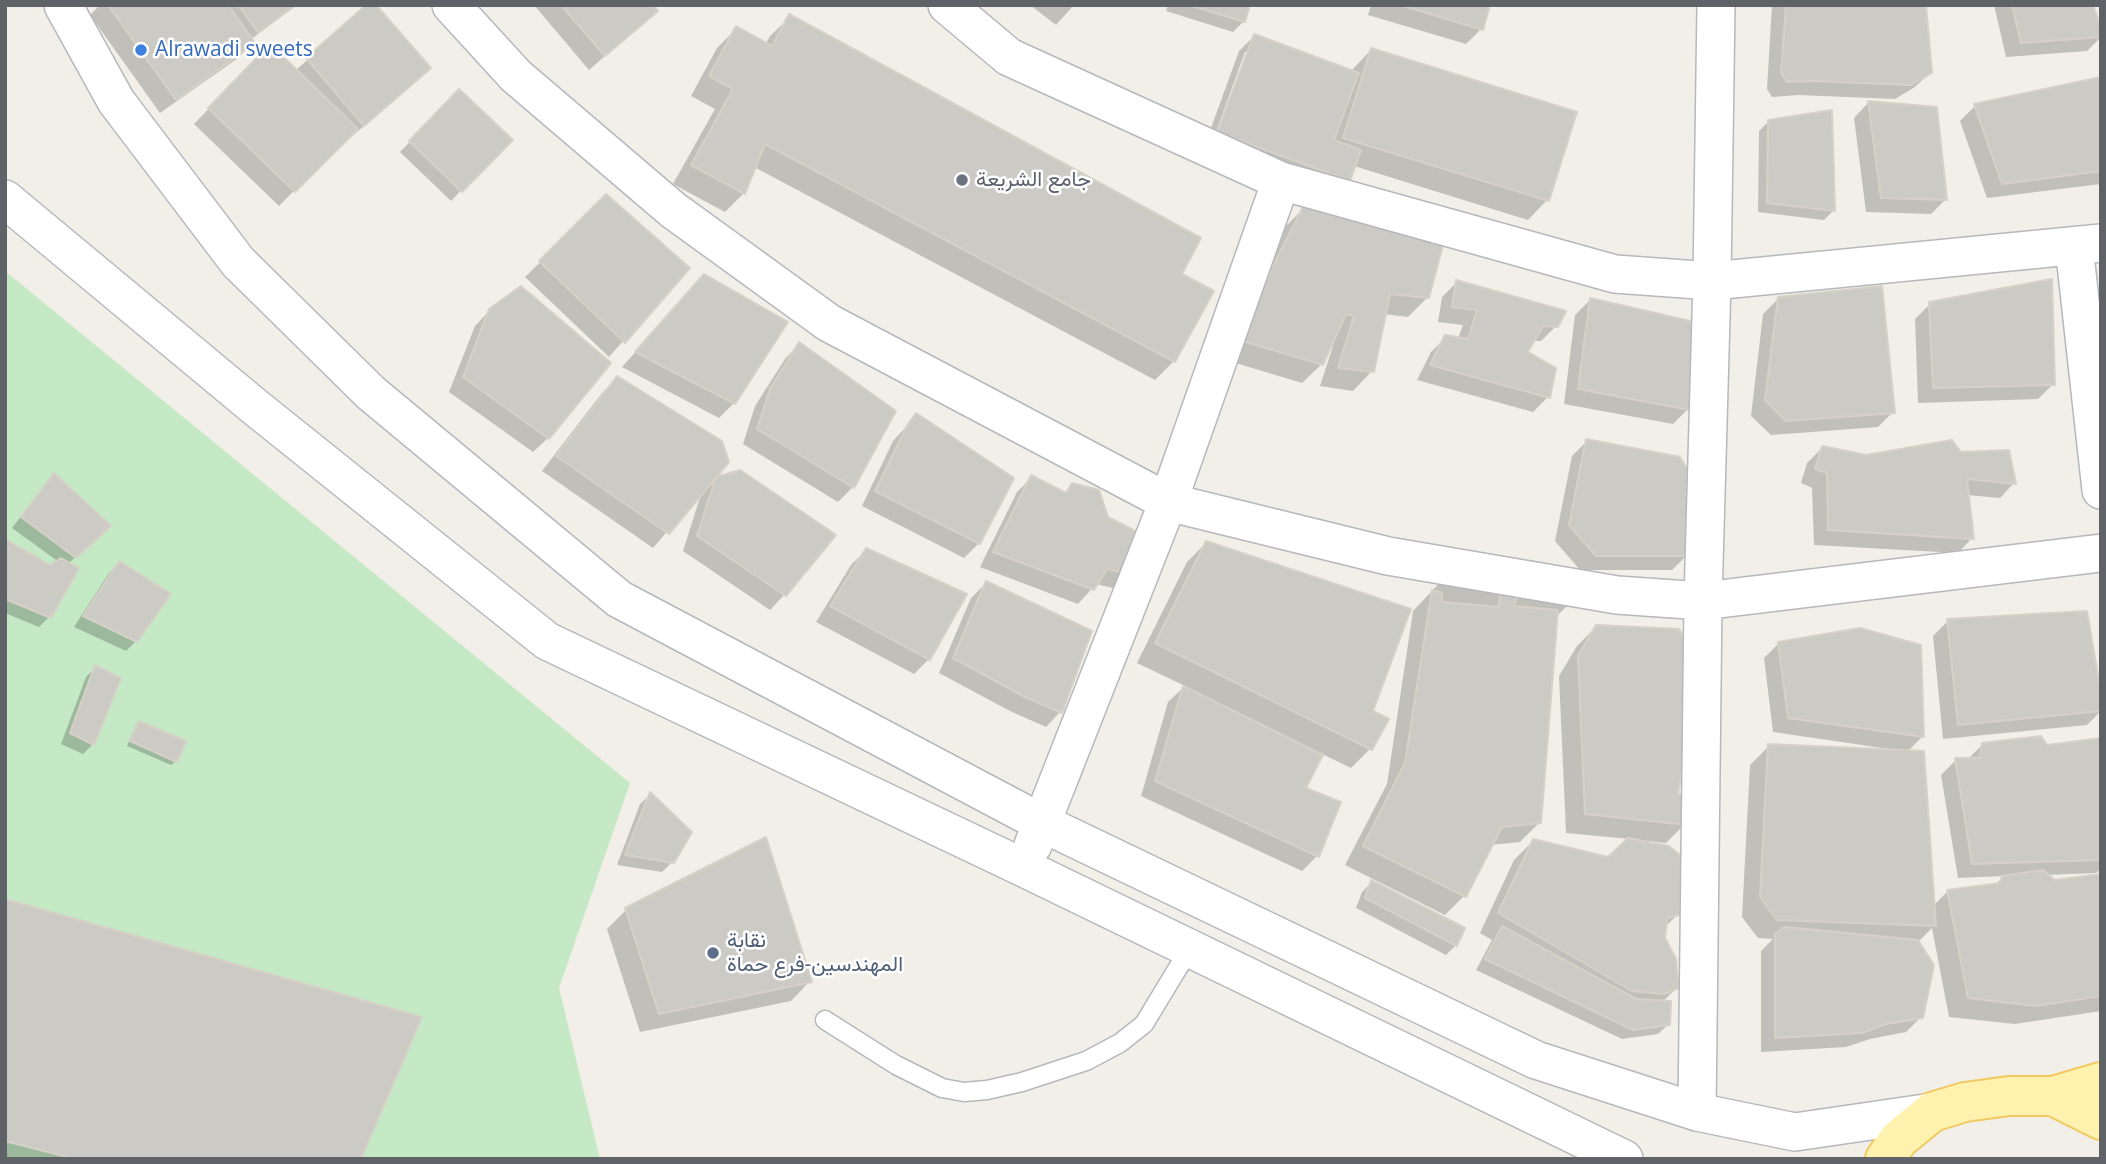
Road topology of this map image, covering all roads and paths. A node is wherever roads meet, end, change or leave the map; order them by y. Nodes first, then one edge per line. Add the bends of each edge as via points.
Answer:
1 (63, 5) edge
2 (451, 5) edge
3 (947, 5) edge
4 (1716, 5) edge
5 (1282, 181) junction
6 (5, 199) edge
7 (2087, 245) edge
8 (1712, 281) junction
9 (2101, 490) edge
10 (1168, 502) junction
11 (2101, 553) edge
12 (1703, 601) junction
13 (1042, 822) junction
14 (1024, 868) junction
15 (1189, 948) junction
16 (825, 1020) dead end
17 (1536, 1060) junction
18 (2101, 1082) edge
19 (2053, 1096) junction
20 (1513, 1105) junction
21 (1697, 1112) junction
22 (1932, 1112) junction
23 (2101, 1120) edge
24 (1624, 1159) edge
25 (1885, 1159) edge

1 - 13 street via 116,101 238,262 382,402 620,599
2 - 10 street via 516,76 673,210 829,323
3 - 5 street via 1009,57
4 - 8 street
5 - 8 street via 1615,274
5 - 10 street
6 - 14 street via 547,641
7 - 8 street
7 - 9 street
8 - 12 street
10 - 12 street via 1388,556 1617,595
10 - 13 street
11 - 12 street
12 - 21 street
13 - 14 street
13 - 17 street
14 - 15 street
15 - 16 lane via 1144,1024 1120,1043 1086,1060 987,1090 942,1088
15 - 20 street
17 - 20 street
17 - 21 street
18 - 19 main road
19 - 22 main road via 2009,1096
19 - 23 main road
20 - 24 street
21 - 22 street via 1795,1132
22 - 25 main road via 1899,1139

